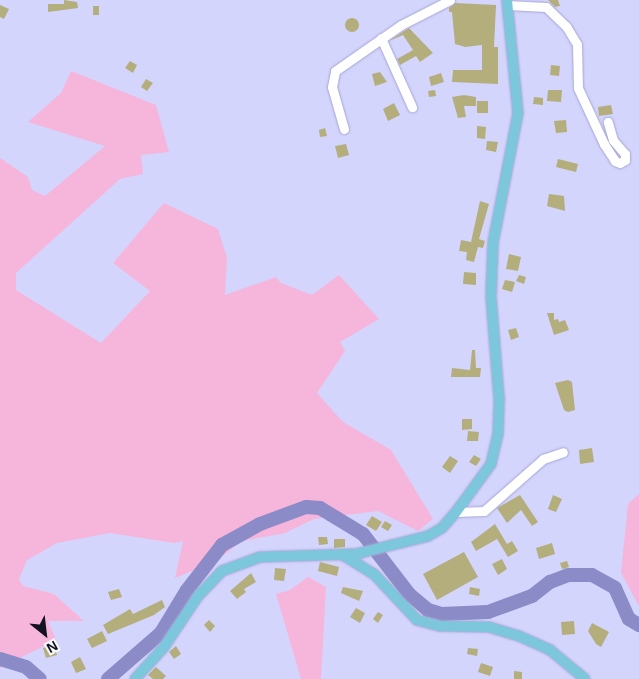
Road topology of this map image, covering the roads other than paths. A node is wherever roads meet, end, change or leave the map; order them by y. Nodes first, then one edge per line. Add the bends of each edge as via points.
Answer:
1 (450, 0) edge
2 (507, 3) edge
3 (381, 38) junction
4 (412, 107) dead end
5 (608, 122) dead end
6 (344, 129) dead end
7 (563, 452) dead end
8 (456, 512) junction
9 (343, 555) junction
10 (135, 679) edge
11 (585, 679) edge

1 - 3 street
2 - 5 street via 546,7 566,26 577,44 578,88 611,156 620,163 625,160 624,154 613,140
2 - 8 main road via 518,113 493,243 491,282 497,353 498,434 491,464
3 - 4 street
3 - 6 street via 342,64 332,77
7 - 8 street via 543,459 484,511
8 - 9 main road via 442,528 428,536
9 - 10 main road via 260,557 222,571 198,596 164,647
9 - 11 main road via 374,574 417,620 440,626 489,627 519,636 550,650

